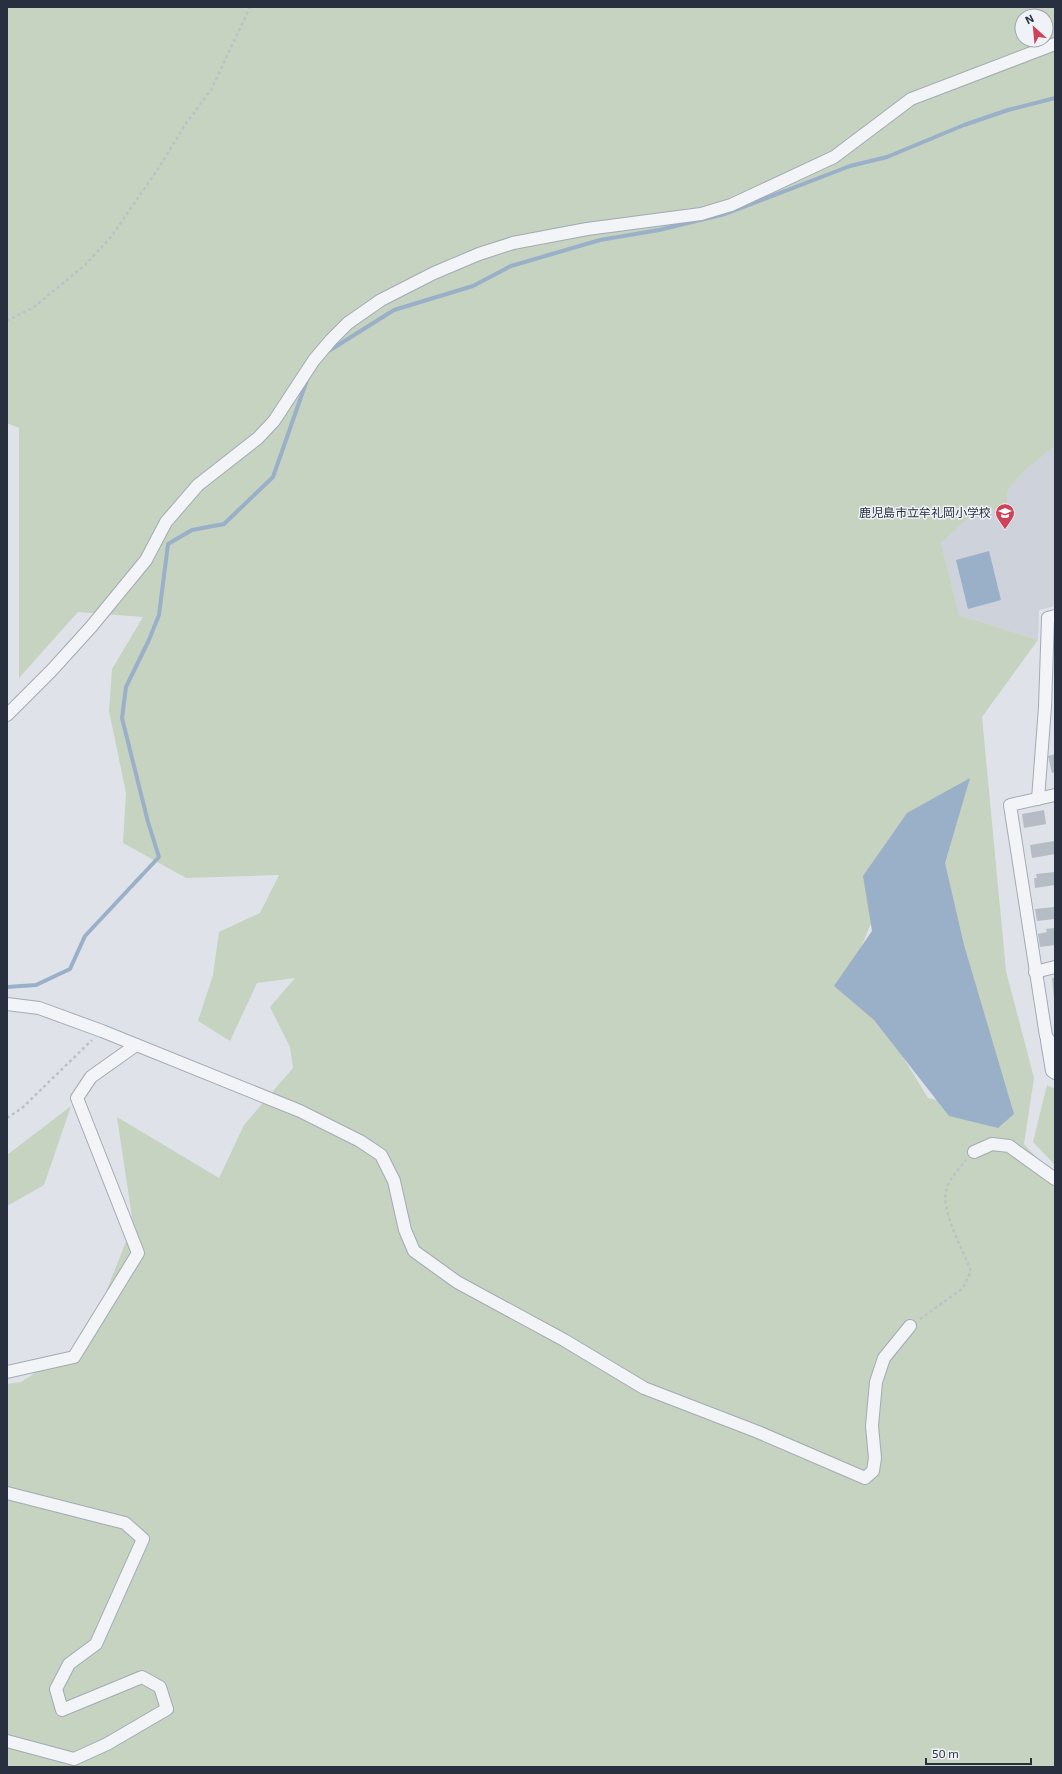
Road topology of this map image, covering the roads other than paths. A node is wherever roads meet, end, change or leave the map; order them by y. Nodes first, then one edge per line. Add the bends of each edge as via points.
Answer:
1 (1055, 44) edge
2 (1055, 616) edge
3 (1050, 706) edge
4 (7, 715) edge
5 (1055, 795) edge
6 (1038, 798) junction
7 (1055, 967) edge
8 (1035, 972) junction
9 (7, 1004) edge
10 (1046, 1036) junction
11 (136, 1045) junction
12 (1055, 1050) edge
13 (1055, 1074) edge
14 (974, 1152) road end
15 (1055, 1179) edge
16 (910, 1326) road end
17 (7, 1372) edge
18 (7, 1493) edge
19 (7, 1741) edge

1 - 4 street via 911,99 834,157 731,205 701,214 587,229 513,243 434,273 381,300 348,323 331,340 314,360 274,421 258,438 198,485 166,522 146,560 91,628
2 - 3 street via 1048,618
3 - 6 street
5 - 6 street
6 - 8 street via 1010,805
7 - 8 street
8 - 10 street
9 - 11 street via 39,1008
10 - 12 street
10 - 13 street via 1052,1071
11 - 16 street via 300,1111 360,1141 381,1155 394,1181 414,1251 457,1282 564,1340 644,1388 758,1432 865,1478 873,1471 874,1465 872,1426 876,1382 884,1358
11 - 17 street via 91,1077 76,1098 138,1253 74,1357
14 - 15 street via 992,1144 1009,1146
18 - 19 street via 125,1523 143,1539 96,1644 68,1664 56,1689 62,1710 142,1677 160,1687 167,1709 107,1744 74,1759

